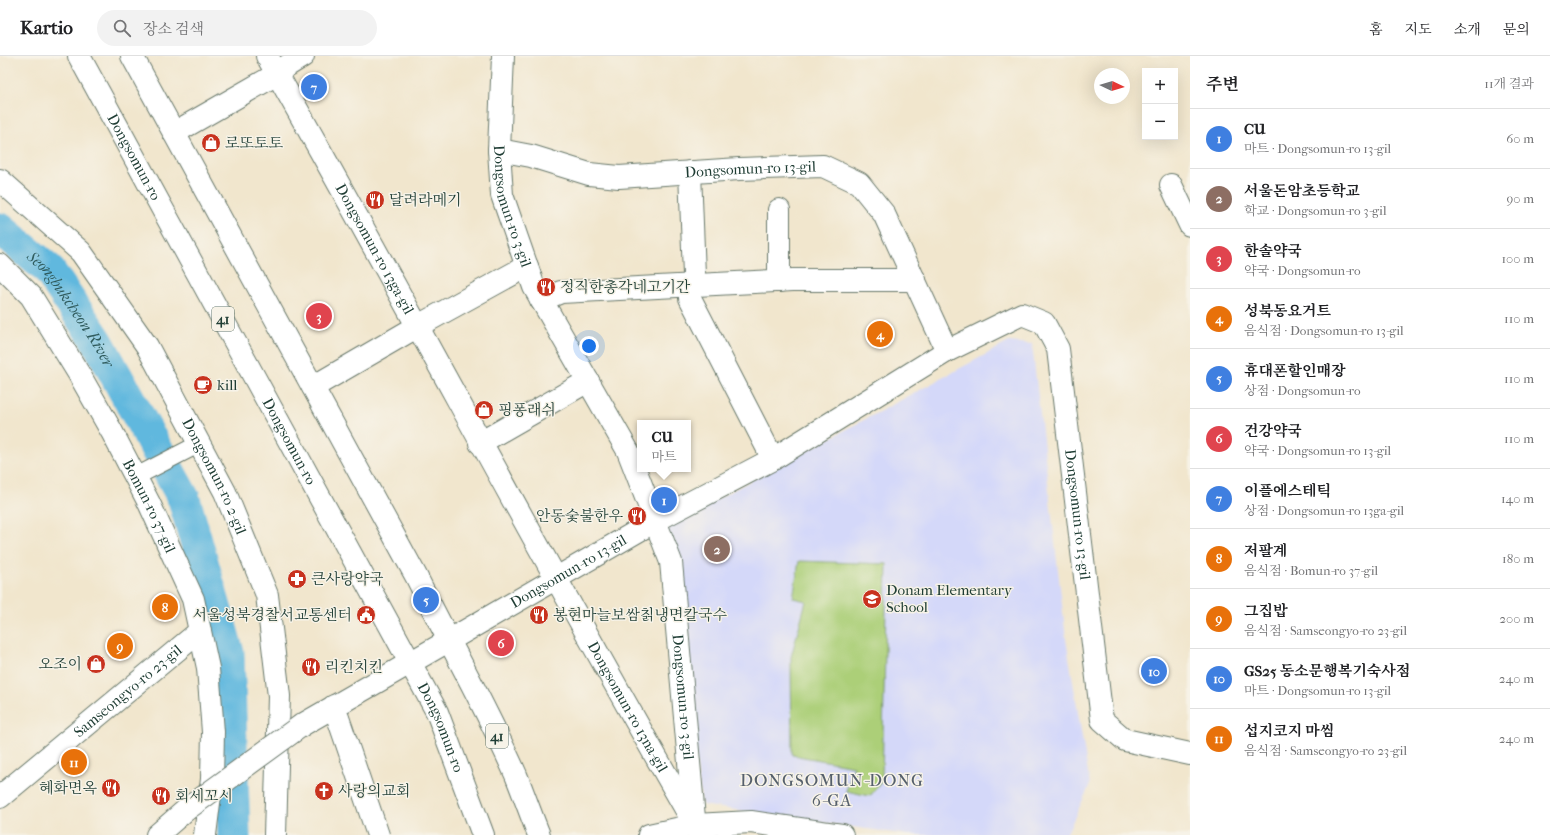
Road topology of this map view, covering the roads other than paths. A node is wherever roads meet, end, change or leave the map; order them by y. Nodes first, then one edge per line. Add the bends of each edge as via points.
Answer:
1 (79, 56) edge
2 (132, 56) edge
3 (304, 56) edge
4 (503, 56) edge
5 (272, 64) edge
6 (174, 133) junction
7 (499, 150) junction
8 (690, 172) junction
9 (0, 180) edge
10 (1171, 185) dead end
11 (779, 210) dead end
12 (1190, 225) edge
13 (0, 265) edge
14 (527, 266) junction
15 (779, 280) junction
16 (915, 280) junction
17 (692, 284) junction
18 (541, 300) junction
19 (418, 326) junction
20 (947, 350) junction
21 (588, 381) junction
22 (313, 388) junction
23 (480, 443) junction
24 (199, 444) junction
25 (774, 459) junction
26 (135, 477) junction
27 (655, 521) junction
28 (555, 579) junction
29 (200, 630) junction
30 (448, 641) junction
31 (410, 663) junction
32 (334, 706) junction
33 (1190, 754) edge
34 (0, 797) edge
35 (697, 830) edge
36 (157, 835) edge
37 (205, 835) edge
38 (275, 835) edge
39 (378, 835) edge
40 (483, 835) edge
41 (539, 835) edge
42 (649, 835) edge
43 (842, 835) edge

1 - 31 street, Dongsomun-ro / 41
2 - 6 street, 41
3 - 5 street
4 - 7 street, Dongsomun-ro 3-gil
5 - 6 street via 277,74
5 - 19 street, Dongsomun-ro 13ga-gil
6 - 22 street, 41
7 - 8 street, Dongsomun-ro 13-gil via 531,156 589,174 620,177
7 - 14 street, Dongsomun-ro 3-gil via 502,195
8 - 16 street, Dongsomun-ro 13-gil via 823,166 860,183 884,214
8 - 17 street via 694,275
9 - 24 street, Dongsomun-ro 2-gil via 81,252 147,346
10 - 12 street
11 - 15 street
13 - 26 street, Bomun-ro 37-gil via 30,296 112,432
14 - 18 street, Dongsomun-ro 3-gil
14 - 19 street
15 - 16 street
15 - 17 street
16 - 20 street, Dongsomun-ro 13-gil
17 - 18 street via 561,292
17 - 25 street via 690,298
18 - 21 street, Dongsomun-ro 3-gil
19 - 22 street
19 - 23 street, Dongsomun-ro 13ga-gil
20 - 25 street, Dongsomun-ro 13-gil
20 - 33 street, Dongsomun-ro 13-gil via 1022,314 1044,323 1058,349 1102,720 1125,740
21 - 23 street
21 - 27 street, Dongsomun-ro 3-gil via 628,451
22 - 30 street, 41
23 - 28 street, Dongsomun-ro 13ga-gil
24 - 26 street
24 - 38 street, Dongsomun-ro 2-gil via 226,492 267,595 279,696
25 - 27 street, Dongsomun-ro 13-gil
26 - 29 street, Bomun-ro 37-gil via 193,599
27 - 28 street, Dongsomun-ro 13-gil
27 - 35 street, Dongsomun-ro 3-gil via 671,562
28 - 30 street, Dongsomun-ro 13-gil
28 - 35 street, Dongsomun-ro 13na-gil
29 - 34 street, Samseongyo-ro 23-gil
29 - 37 street, Bomun-ro 37-gil via 208,668 213,732 212,779
30 - 31 street, Dongsomun-ro 13-gil
30 - 41 street, 41 via 476,691 516,775
31 - 32 street, Dongsomun-ro 13-gil
31 - 40 street, Dongsomun-ro / 41 via 437,712
32 - 36 street, Dongsomun-ro 13-gil, bridge via 302,724
32 - 39 street
35 - 42 street
35 - 43 street via 751,822

